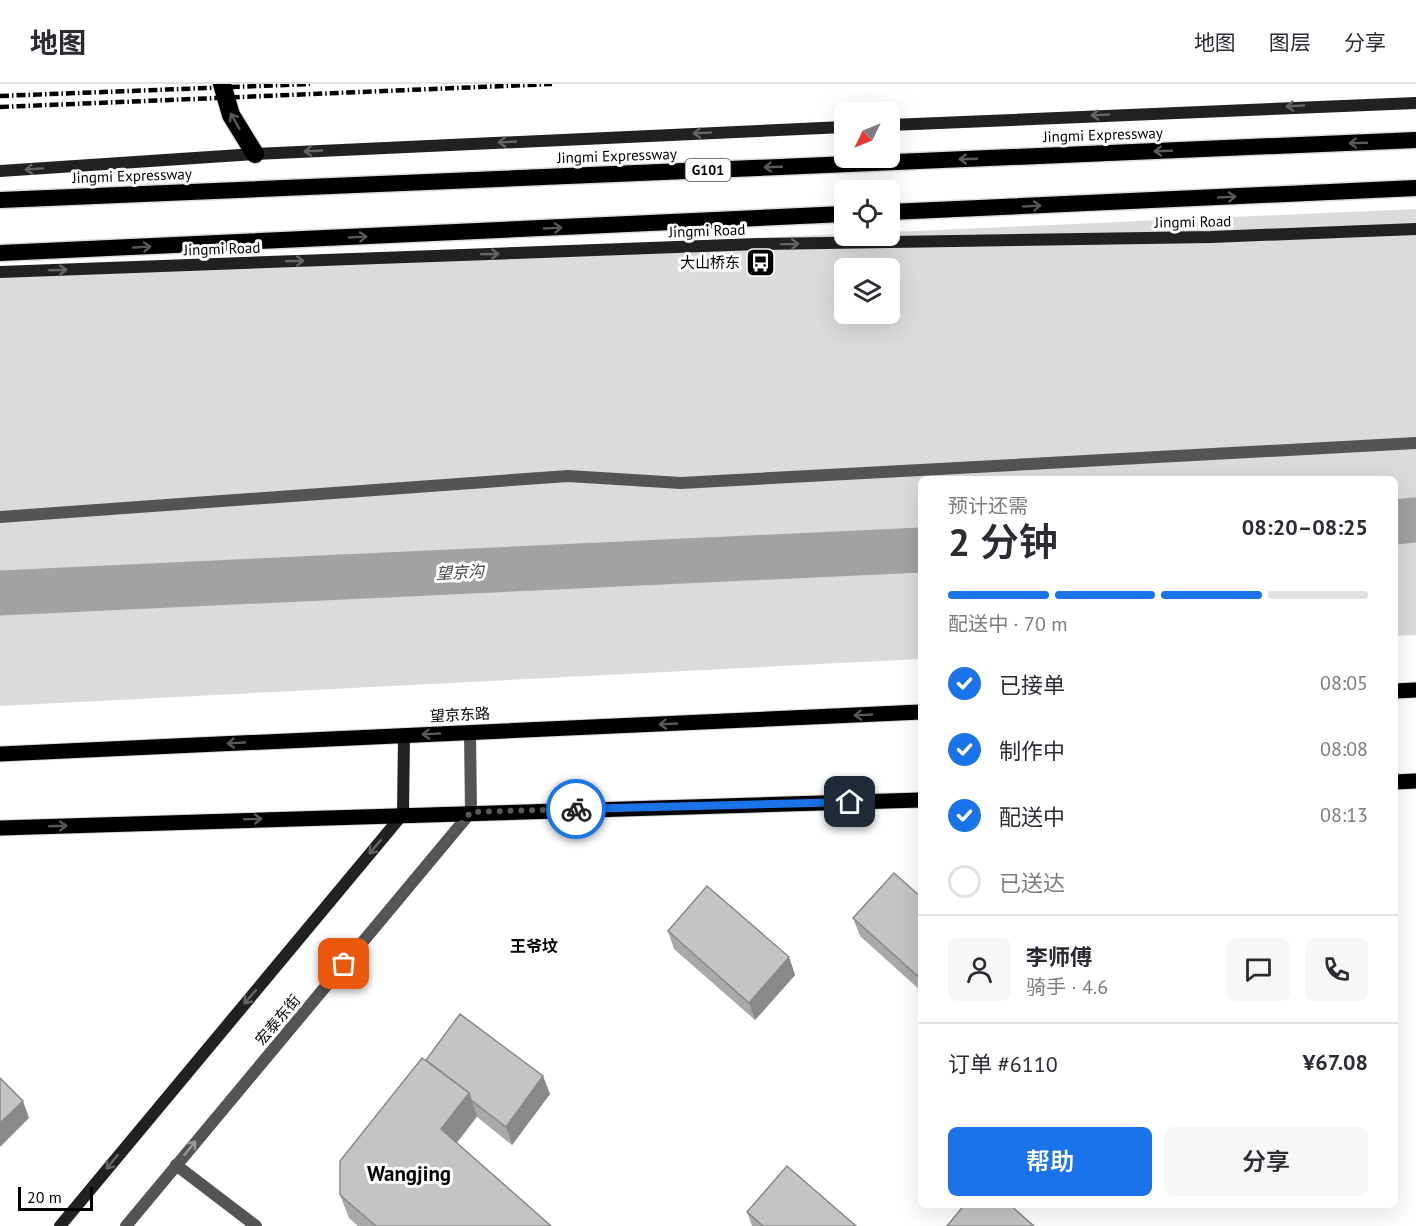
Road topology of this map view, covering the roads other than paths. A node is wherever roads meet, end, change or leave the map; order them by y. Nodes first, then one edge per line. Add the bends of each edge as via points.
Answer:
1 (222, 84) edge
2 (1416, 103) edge
3 (900, 125) edge
4 (834, 127) edge
5 (1416, 140) edge
6 (255, 154) junction
7 (0, 171) edge
8 (1416, 188) edge
9 (0, 200) edge
10 (900, 212) edge
11 (834, 214) edge
12 (1416, 230) edge
13 (0, 253) edge
14 (0, 272) edge
15 (1416, 443) edge
16 (0, 517) edge
17 (1416, 690) edge
18 (1398, 691) edge
19 (918, 712) edge
20 (470, 732) junction
21 (404, 736) junction
22 (0, 754) edge
23 (1416, 781) edge
24 (1398, 782) edge
25 (918, 800) edge
26 (471, 812) junction
27 (403, 814) junction
28 (0, 828) edge
29 (176, 1165) junction
30 (60, 1226) edge
31 (126, 1226) edge
32 (256, 1226) edge

6 -> 1 highway via 231,116
2 -> 3 main road
4 -> 6 main road
5 -> 9 highway, Jingmi Expressway / G101
6 -> 7 main road
10 -> 8 highway
13 -> 11 highway
14 -> 12 main road, Jingmi Road via 758,244
15 - 16 street via 681,483 568,476
17 - 18 main road
19 -> 20 main road, 望京东路
20 -> 21 main road, 望京东路
20 - 26 street
21 -> 22 main road, 望京东路
21 - 27 main road
23 - 24 main road
25 - 26 main road
26 - 27 main road
29 -> 26 street, 宏泰东街
28 -> 27 main road
27 -> 30 main road
29 - 31 street, 宏泰东街
29 - 32 street

